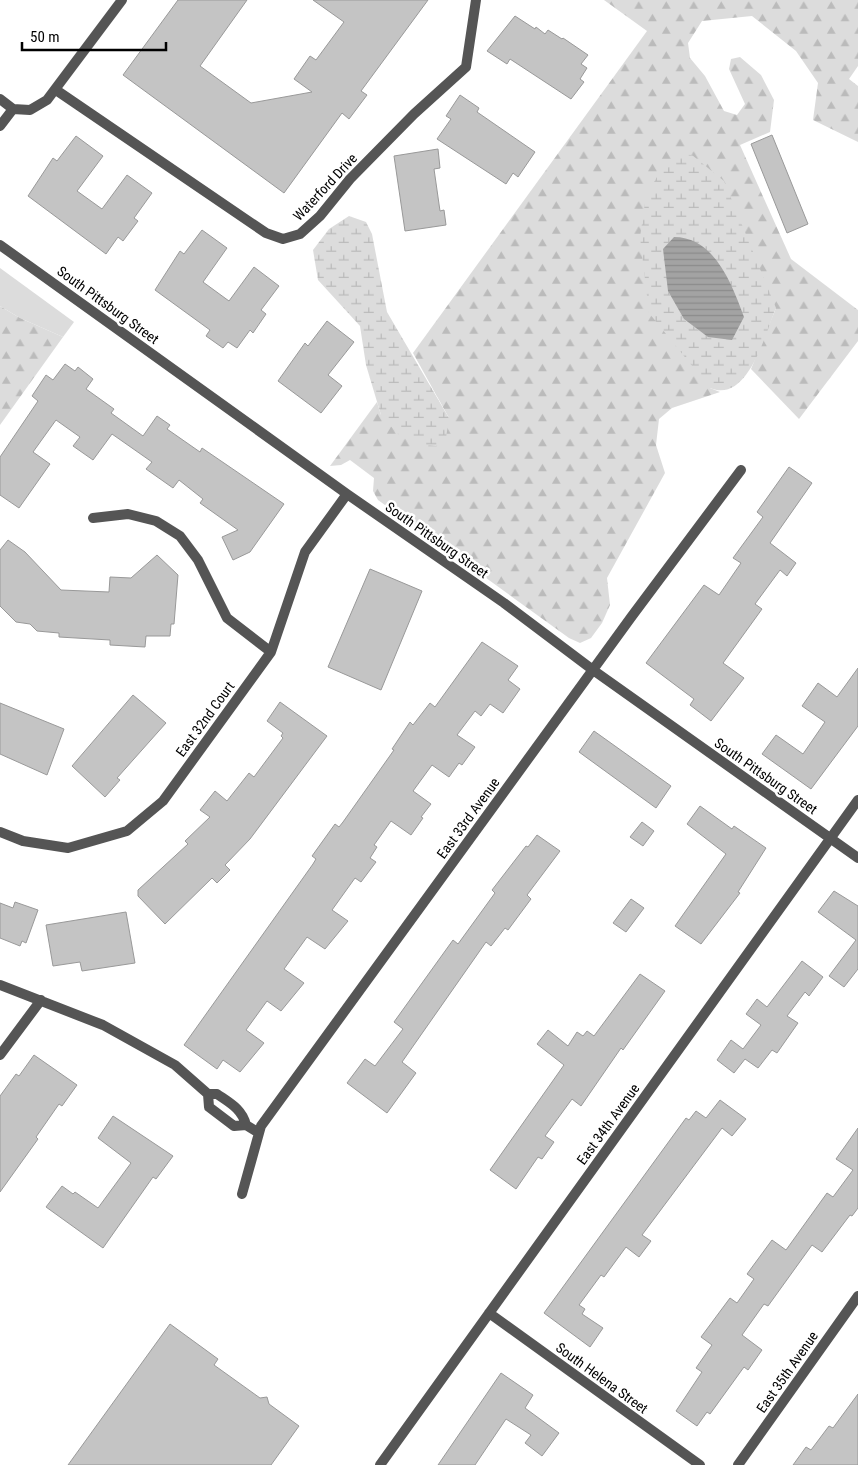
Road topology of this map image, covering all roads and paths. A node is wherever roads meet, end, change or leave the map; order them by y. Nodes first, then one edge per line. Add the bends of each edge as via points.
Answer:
1 (122, 0) edge
2 (476, 0) edge
3 (56, 90) junction
4 (0, 99) edge
5 (13, 109) junction
6 (0, 126) edge
7 (0, 245) edge
8 (741, 470) dead end
9 (347, 494) junction
10 (93, 518) dead end
11 (271, 652) junction
12 (593, 670) junction
13 (858, 800) edge
14 (0, 832) edge
15 (830, 838) junction
16 (858, 858) edge
17 (0, 985) edge
18 (41, 1000) junction
19 (0, 1055) edge
20 (208, 1094) junction
21 (246, 1125) junction
22 (260, 1133) junction
23 (242, 1194) dead end
24 (858, 1296) edge
25 (489, 1313) junction
26 (380, 1465) edge
27 (700, 1465) edge
28 (738, 1465) edge

1 - 3 street
2 - 3 street, Waterford Drive via 466,66 350,179 320,216 300,234 283,238 266,233
3 - 5 street via 30,110
4 - 5 street
5 - 6 street
7 - 9 street, South Pittsburg Street
8 - 12 street, East 33rd Avenue
9 - 11 street, East 32nd Court via 304,552
9 - 12 street, South Pittsburg Street via 504,603
10 - 11 street via 128,514 156,521 180,536 198,560 227,618
11 - 14 street, East 32nd Court via 163,801 127,831 68,848 24,842
12 - 15 street, South Pittsburg Street
12 - 22 street, East 33rd Avenue via 267,1118
13 - 15 street, East 34th Avenue
15 - 16 street, South Pittsburg Street
15 - 25 street, East 34th Avenue
17 - 18 street
18 - 19 street
18 - 20 street via 111,1029 175,1065
20 - 21 street via 217,1094 239,1109
20 - 21 street via 209,1107 234,1126
21 - 22 street
22 - 23 street, East 33rd Avenue
24 - 28 street, East 35th Avenue
25 - 26 street, East 34th Avenue
25 - 27 street, South Helena Street

